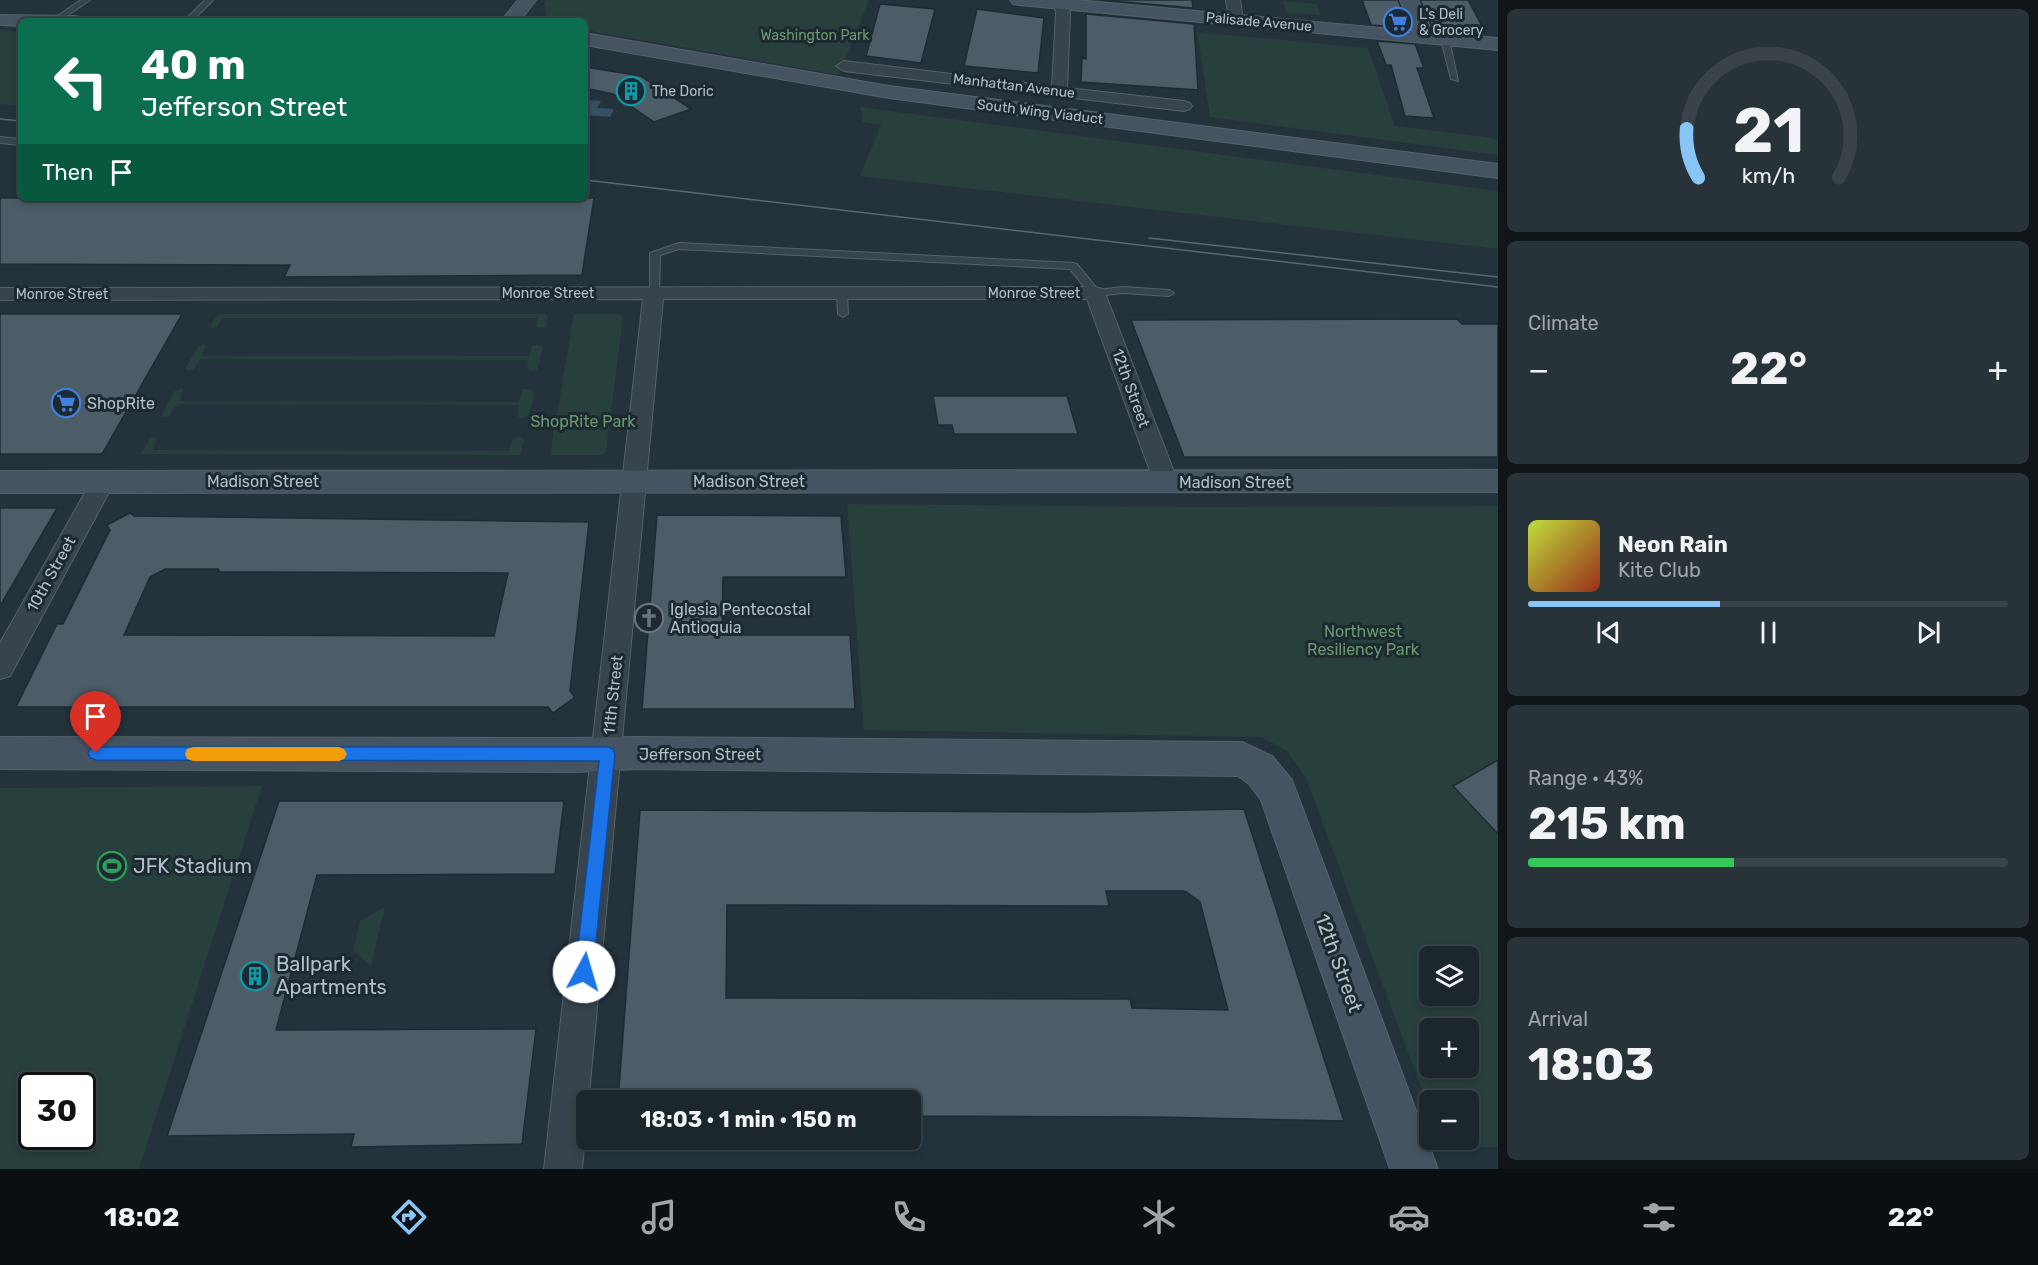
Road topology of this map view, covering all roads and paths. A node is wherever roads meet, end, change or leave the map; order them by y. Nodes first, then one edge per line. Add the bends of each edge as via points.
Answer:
1 (86, 0) edge
2 (209, 0) edge
3 (527, 0) edge
4 (1019, 0) edge
5 (1233, 0) edge
6 (1409, 0) edge
7 (1062, 2) edge
8 (59, 18) edge
9 (191, 18) edge
10 (512, 18) edge
11 (0, 20) edge
12 (18, 20) edge
13 (1236, 20) junction
14 (1425, 37) junction
15 (1445, 39) junction
16 (588, 40) edge
17 (1498, 44) edge
18 (844, 66) dead end
19 (1455, 79) dead end
20 (1059, 92) junction
21 (1184, 106) dead end
22 (0, 140) edge
23 (18, 142) edge
24 (1498, 171) edge
25 (654, 293) junction
26 (843, 293) junction
27 (1095, 293) junction
28 (1169, 293) dead end
29 (0, 294) edge
30 (843, 314) dead end
31 (103, 481) junction
32 (635, 481) junction
33 (1498, 481) edge
34 (0, 482) edge
35 (1166, 482) junction
36 (0, 668) edge
37 (0, 753) edge
38 (608, 754) junction
39 (1254, 764) joint
40 (563, 1169) edge
41 (1414, 1169) edge

1 - 8 lane
2 - 9 lane
3 - 10 street
4 - 7 street, Palisade Avenue
5 - 13 street
6 - 14 street
7 - 13 street, Palisade Avenue
7 - 20 street
11 - 12 street
13 - 14 street, Palisade Avenue
14 - 15 street, Palisade Avenue
15 - 17 street, Palisade Avenue
15 - 19 lane
16 - 24 street, South Wing Viaduct via 889,92
18 - 20 street, Manhattan Avenue
20 - 21 street, Manhattan Avenue
22 - 23 lane
25 - 26 street, Monroe Street
25 - 27 lane via 655,253 679,246 1073,266
25 - 29 street, Monroe Street
25 - 32 street, 11th Street
26 - 27 street, Monroe Street
26 - 30 lane
27 - 28 lane
27 - 35 street, 12th Street
31 - 32 street, Madison Street
31 - 34 street, Madison Street
31 - 36 street, 10th Street
32 - 35 street, Madison Street
32 - 38 street, 11th Street
33 - 35 street, Madison Street
37 - 38 street, Jefferson Street
38 - 39 street, Jefferson Street via 1229,757
38 - 40 street, 11th Street
39 - 41 street, 12th Street via 1278,792

